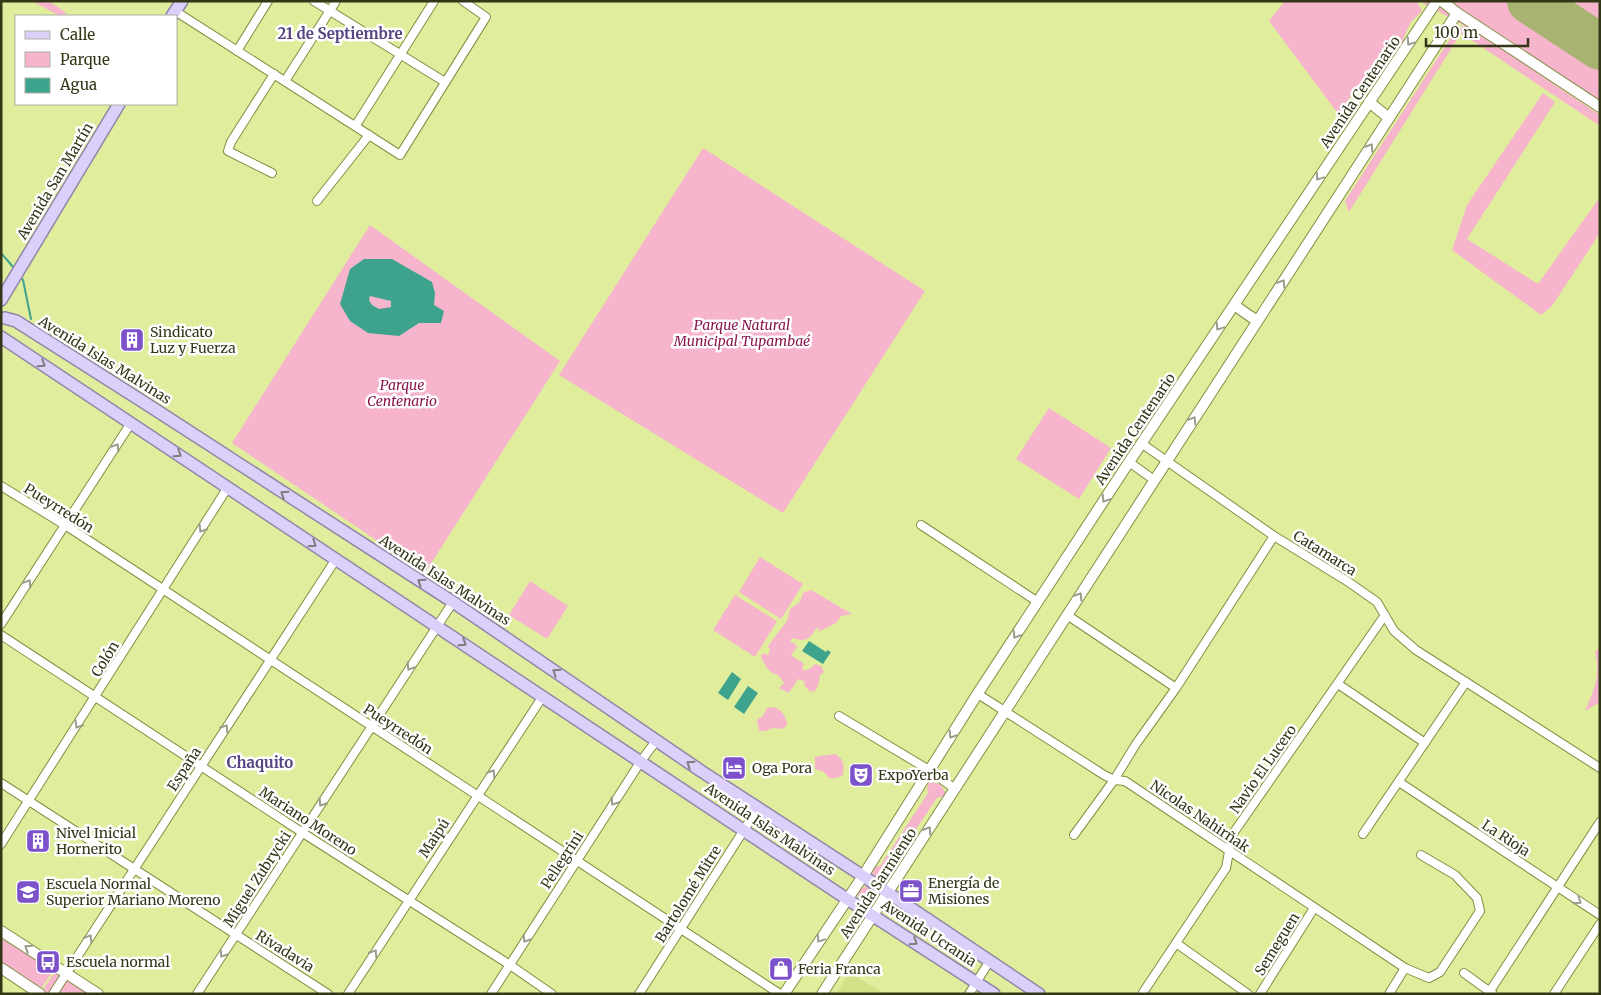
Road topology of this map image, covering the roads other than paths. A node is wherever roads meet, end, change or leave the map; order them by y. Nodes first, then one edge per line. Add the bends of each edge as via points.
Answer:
1 (268, 1) edge
2 (314, 1) edge
3 (336, 1) edge
4 (434, 1) edge
5 (463, 1) edge
6 (1437, 1) edge
7 (1442, 1) edge
8 (176, 10) edge
9 (329, 11) junction
10 (1457, 13) junction
11 (238, 51) junction
12 (400, 54) junction
13 (274, 74) junction
14 (285, 81) junction
15 (445, 82) junction
16 (1369, 102) junction
17 (118, 105) edge
18 (1600, 107) edge
19 (1389, 118) junction
20 (356, 125) junction
21 (369, 135) junction
22 (272, 173) dead end
23 (317, 201) dead end
24 (1, 300) edge
25 (1234, 305) junction
26 (3, 318) edge
27 (1257, 321) junction
28 (1, 337) edge
29 (132, 423) junction
30 (1141, 443) junction
31 (1167, 460) junction
32 (1129, 462) junction
33 (1154, 480) junction
34 (1, 486) edge
35 (228, 487) junction
36 (65, 525) junction
37 (921, 525) dead end
38 (1274, 536) junction
39 (336, 559) junction
40 (164, 590) junction
41 (453, 602) junction
42 (1038, 602) junction
43 (1067, 615) junction
44 (1386, 615) junction
45 (1, 624) edge
46 (436, 626) junction
47 (1, 635) edge
48 (270, 660) junction
49 (1466, 682) junction
50 (1338, 684) junction
51 (1176, 688) junction
52 (978, 694) junction
53 (543, 696) junction
54 (96, 697) junction
55 (1005, 710) junction
56 (839, 716) dead end
57 (371, 726) junction
58 (656, 741) junction
59 (1425, 743) junction
60 (641, 761) junction
61 (201, 766) junction
62 (1600, 768) edge
63 (929, 770) junction
64 (1114, 780) junction
65 (1399, 782) junction
66 (1, 783) edge
67 (955, 789) junction
68 (477, 795) junction
69 (30, 802) junction
70 (758, 808) junction
71 (1600, 822) edge
72 (744, 829) junction
73 (303, 833) junction
74 (1364, 834) dead end
75 (1074, 835) dead end
76 (1, 844) edge
77 (1229, 851) junction
78 (1421, 855) dead end
79 (576, 861) junction
80 (134, 870) junction
81 (863, 876) junction
82 (1557, 887) junction
83 (887, 893) junction
84 (847, 899) junction
85 (408, 901) junction
86 (1314, 908) junction
87 (1600, 915) edge
88 (874, 916) junction
89 (1600, 924) edge
90 (681, 928) junction
91 (1, 931) edge
92 (236, 935) junction
93 (1176, 943) junction
94 (989, 962) junction
95 (510, 965) junction
96 (1, 968) edge
97 (1405, 968) junction
98 (67, 973) junction
99 (1464, 973) dead end
100 (977, 982) junction
101 (1491, 993) edge
102 (40, 994) edge
103 (53, 994) edge
104 (98, 994) edge
105 (197, 994) edge
106 (328, 994) edge
107 (348, 994) edge
108 (491, 994) edge
109 (552, 994) edge
110 (639, 994) edge
111 (782, 994) edge
112 (822, 994) edge
113 (969, 994) edge
114 (994, 994) edge
115 (1039, 994) edge
116 (1142, 994) edge
117 (1248, 994) edge
118 (1260, 994) edge
119 (1389, 994) edge
120 (1554, 994) edge

1 - 11 street
2 - 9 street
3 - 9 street
4 - 12 street
5 - 15 street via 486,16
6 -> 16 main road, Avenida Centenario
7 - 10 main road
8 - 11 street
9 - 12 street
9 - 14 street
10 - 18 main road
10 - 19 main road
11 - 13 street
12 - 15 street
12 - 20 street
13 - 14 street
13 - 22 street via 228,151
14 - 20 street
15 - 21 street via 400,155
16 - 19 main road
16 -> 25 main road, Avenida Centenario
17 - 24 main road, Avenida San Martín
27 -> 19 main road
20 - 21 street
21 - 23 street
24 - 26 main road, Avenida San Martín
25 - 27 main road
25 -> 30 main road, Avenida Centenario
41 -> 26 main road, Avenida Islas Malvinas via 129,392 16,321
31 -> 27 main road
28 -> 29 main road, Avenida Islas Malvinas
29 -> 35 main road, Avenida Islas Malvinas
36 -> 29 street
30 - 31 street
30 - 32 main road, Avenida Centenario
31 - 33 main road
31 - 38 street
32 - 33 street
32 -> 42 main road, Avenida Centenario
43 -> 33 main road
34 - 36 street, Pueyrredón
35 -> 39 main road, Avenida Islas Malvinas
35 -> 40 street, Colón
36 - 40 street, Pueyrredón
45 -> 36 street
37 - 42 street
38 - 44 street, Catamarca via 1369,597
38 - 51 street, Catamarca
39 - 46 main road, Avenida Islas Malvinas
39 - 48 street, España
40 - 48 street, Pueyrredón
40 - 54 street, Colón
41 - 46 street, Miguel Zubrycki
58 -> 41 main road, Avenida Islas Malvinas
42 -> 52 main road, Avenida Centenario
43 - 51 street
43 - 55 main road
44 - 49 street, Catamarca via 1394,631 1416,650
44 - 50 street, Navio El Lucero
46 -> 53 main road, Avenida Islas Malvinas
46 -> 57 street, Miguel Zubrycki
47 - 54 street, Mariano Moreno
48 - 57 street, Pueyrredón
61 -> 48 street, España
49 - 59 street
49 - 62 street, Catamarca
50 - 59 street
50 - 77 street, Navio El Lucero via 1232,834
51 - 64 street, Catamarca
52 - 55 street, Nicolas Nahirñak
52 -> 63 main road, Avenida Centenario
53 - 60 main road, Avenida Islas Malvinas
68 -> 53 street, Maipú
54 - 61 street, Mariano Moreno
54 -> 69 street, Colón
55 - 64 street, Nicolas Nahirñak
55 - 67 main road, Avenida Sarmiento
56 - 63 street
57 - 68 street, Pueyrredón
57 -> 73 street, Miguel Zubrycki
58 - 60 street, Pellegrini
70 -> 58 main road, Avenida Islas Malvinas
59 - 65 street
60 - 72 main road, Avenida Islas Malvinas
60 -> 79 street, Pellegrini
61 - 73 street, Mariano Moreno
61 - 80 street, España
63 - 67 street
63 - 81 main road, Avenida Centenario
64 - 75 street, Catamarca
64 - 77 street, Nicolas Nahirñak via 1125,781
65 - 74 street
65 - 82 street, La Rioja
66 - 69 street, Rivadavia
83 -> 67 main road, Avenida Sarmiento
68 - 79 street, Pueyrredón
68 - 85 street, Maipú
69 - 76 street, Colón
69 - 80 street, Rivadavia
70 - 72 street, Bartolomé Mitre
70 - 81 main road, Avenida Islas Malvinas
71 - 82 street
72 - 84 main road, Avenida Islas Malvinas
72 - 90 street, Bartolomé Mitre
73 - 85 street, Mariano Moreno
73 - 92 street, Miguel Zubrycki
77 - 86 street, Nicolas Nahirñak
77 - 93 street, Navio El Lucero via 1226,868
78 - 97 street, Nicolas Nahirñak via 1455,875 1477,898 1480,911 1440,972 1429,978
79 - 90 street, Pueyrredón
79 -> 95 street, Pellegrini
80 - 92 street, Rivadavia
98 -> 80 street, España
81 - 83 main road, Avenida Ucrania
81 - 84 main road, Avenida Sarmiento
82 -> 87 street, La Rioja
82 - 101 street
83 - 88 main road, Avenida Sarmiento
83 - 94 main road, Avenida Ucrania
84 - 88 main road, Avenida Ucrania
84 -> 111 main road, Avenida Sarmiento
85 - 95 street, Mariano Moreno
107 -> 85 street, Maipú
86 - 97 street, Nicolas Nahirñak
86 - 118 street, Semeguen
88 -> 100 main road, Avenida Ucrania
88 - 112 main road, Avenida Sarmiento
89 - 120 street
90 - 110 street, Bartolomé Mitre
90 - 111 street, Pueyrredón
98 -> 91 main road
92 -> 105 street, Miguel Zubrycki
92 - 106 street, Rivadavia
93 - 116 street, Navio El Lucero
93 - 117 street
94 - 100 street
94 - 115 main road, Avenida Ucrania
95 - 108 street, Pellegrini
95 - 109 street, Mariano Moreno
96 - 102 main road
97 - 119 street
98 - 103 street, España
98 - 104 main road
99 - 101 street
100 - 113 street
100 - 114 main road, Avenida Ucrania

